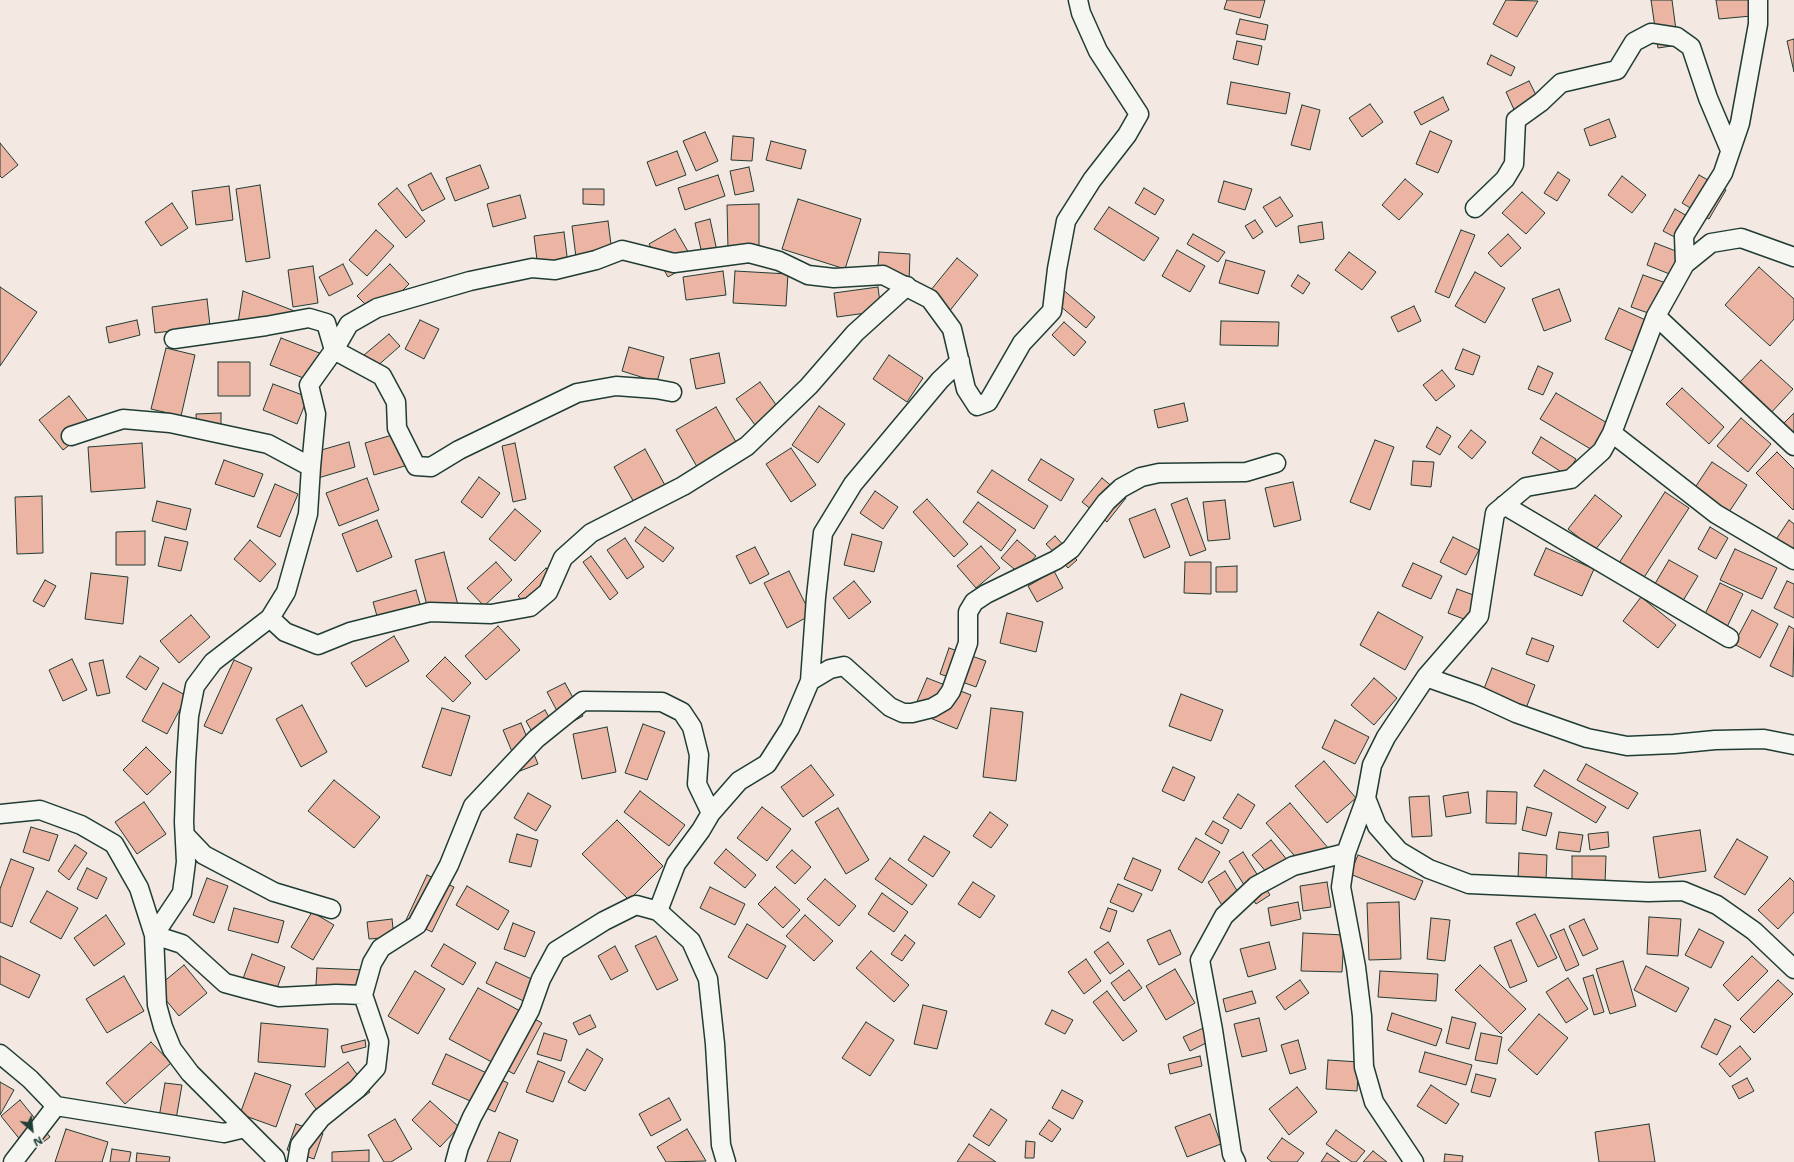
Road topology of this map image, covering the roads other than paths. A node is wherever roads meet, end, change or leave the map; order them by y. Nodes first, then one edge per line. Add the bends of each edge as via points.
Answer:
1 (1078, 0) edge
2 (1758, 0) edge
3 (1730, 150) junction
4 (1475, 208) dead end
5 (1794, 257) edge
6 (1684, 264) junction
7 (907, 286) junction
8 (1656, 316) junction
9 (174, 339) dead end
10 (334, 350) junction
11 (960, 361) junction
12 (672, 392) dead end
13 (1612, 434) junction
14 (71, 436) dead end
15 (1794, 446) edge
16 (1276, 462) dead end
17 (311, 467) junction
18 (1504, 505) junction
19 (1794, 560) edge
20 (270, 618) junction
21 (1729, 638) dead end
22 (1426, 677) junction
23 (810, 681) junction
24 (1794, 745) edge
25 (1366, 798) junction
26 (711, 813) junction
27 (0, 814) edge
28 (185, 835) junction
29 (1346, 852) junction
30 (331, 909) dead end
31 (658, 911) junction
32 (154, 935) junction
33 (1794, 969) edge
34 (363, 995) junction
35 (0, 1054) edge
36 (56, 1106) junction
37 (245, 1128) junction
38 (13, 1162) edge
39 (276, 1162) edge
40 (297, 1162) edge
41 (455, 1162) edge
42 (726, 1162) edge
43 (1236, 1162) edge
44 (1414, 1162) edge

1 - 11 street via 1098,51 1139,114 1066,221 1052,311 1022,343 988,402 977,406 966,389
2 - 3 street via 1758,24 1740,123
3 - 4 street via 1708,98 1691,47 1678,37 1651,32 1634,42 1617,70 1561,84 1516,120 1514,164 1505,179
3 - 6 street via 1723,173 1684,236
5 - 6 street via 1741,238 1711,243
6 - 8 street
7 - 10 street via 883,276 834,278 808,275 779,261 749,253 674,263 622,250 596,260 556,270 532,268 470,281 377,308 349,324
7 - 11 street via 930,299 952,329
7 - 20 street via 854,333 809,386 746,446 683,486 591,533 563,558 548,592 530,607 491,614 430,612 350,632 318,645 285,632
8 - 13 street
8 - 15 street
9 - 10 street via 309,318 326,323
10 - 12 street via 382,376 396,402 397,428 416,466 431,467 459,450 577,393 616,386
10 - 17 street via 309,384 316,414
11 - 23 street via 940,380 853,484 823,533
13 - 18 street via 1602,451 1571,479 1526,487
13 - 19 street via 1716,514
14 - 17 street via 123,419 170,422 268,444
16 - 23 street via 1246,472 1159,473 1141,477 1121,488 1106,502 1071,549 1056,560 974,602 968,612 968,644 951,691 944,701 932,708 912,714 890,707 844,666 830,669
17 - 20 street via 308,514 286,592
18 - 21 street
18 - 22 street via 1495,513 1479,616
20 - 28 street via 213,662 195,686 189,716
22 - 24 street via 1587,738 1627,746 1764,739
22 - 25 street via 1386,737 1372,765
23 - 26 street via 790,728 767,764 740,782
25 - 29 street
25 - 33 street via 1377,826 1399,851 1429,869 1469,884 1648,892 1683,891 1717,905 1754,931
26 - 31 street via 676,864
26 - 34 street via 697,784 699,755 692,727 682,712 662,702 583,701 536,739 473,806 449,865 417,925 381,948 372,963
27 - 32 street via 40,810 80,825 114,844 139,888
28 - 30 street via 204,855 274,892
28 - 32 street via 186,862 182,893
29 - 43 street via 1293,866 1256,886 1224,916 1200,960 1232,1154
29 - 44 street via 1342,887 1358,981 1364,1067 1374,1102
31 - 41 street via 636,905 604,920 556,951 541,979 530,1010 472,1118
31 - 42 street via 691,941 708,979 721,1145
32 - 34 street via 182,944 225,983 247,990 279,997
32 - 37 street via 157,1005 172,1048 190,1073
34 - 40 street via 379,1042 376,1068 357,1089 321,1118 300,1145
35 - 36 street via 30,1079
36 - 37 street via 224,1133
36 - 38 street
37 - 39 street

